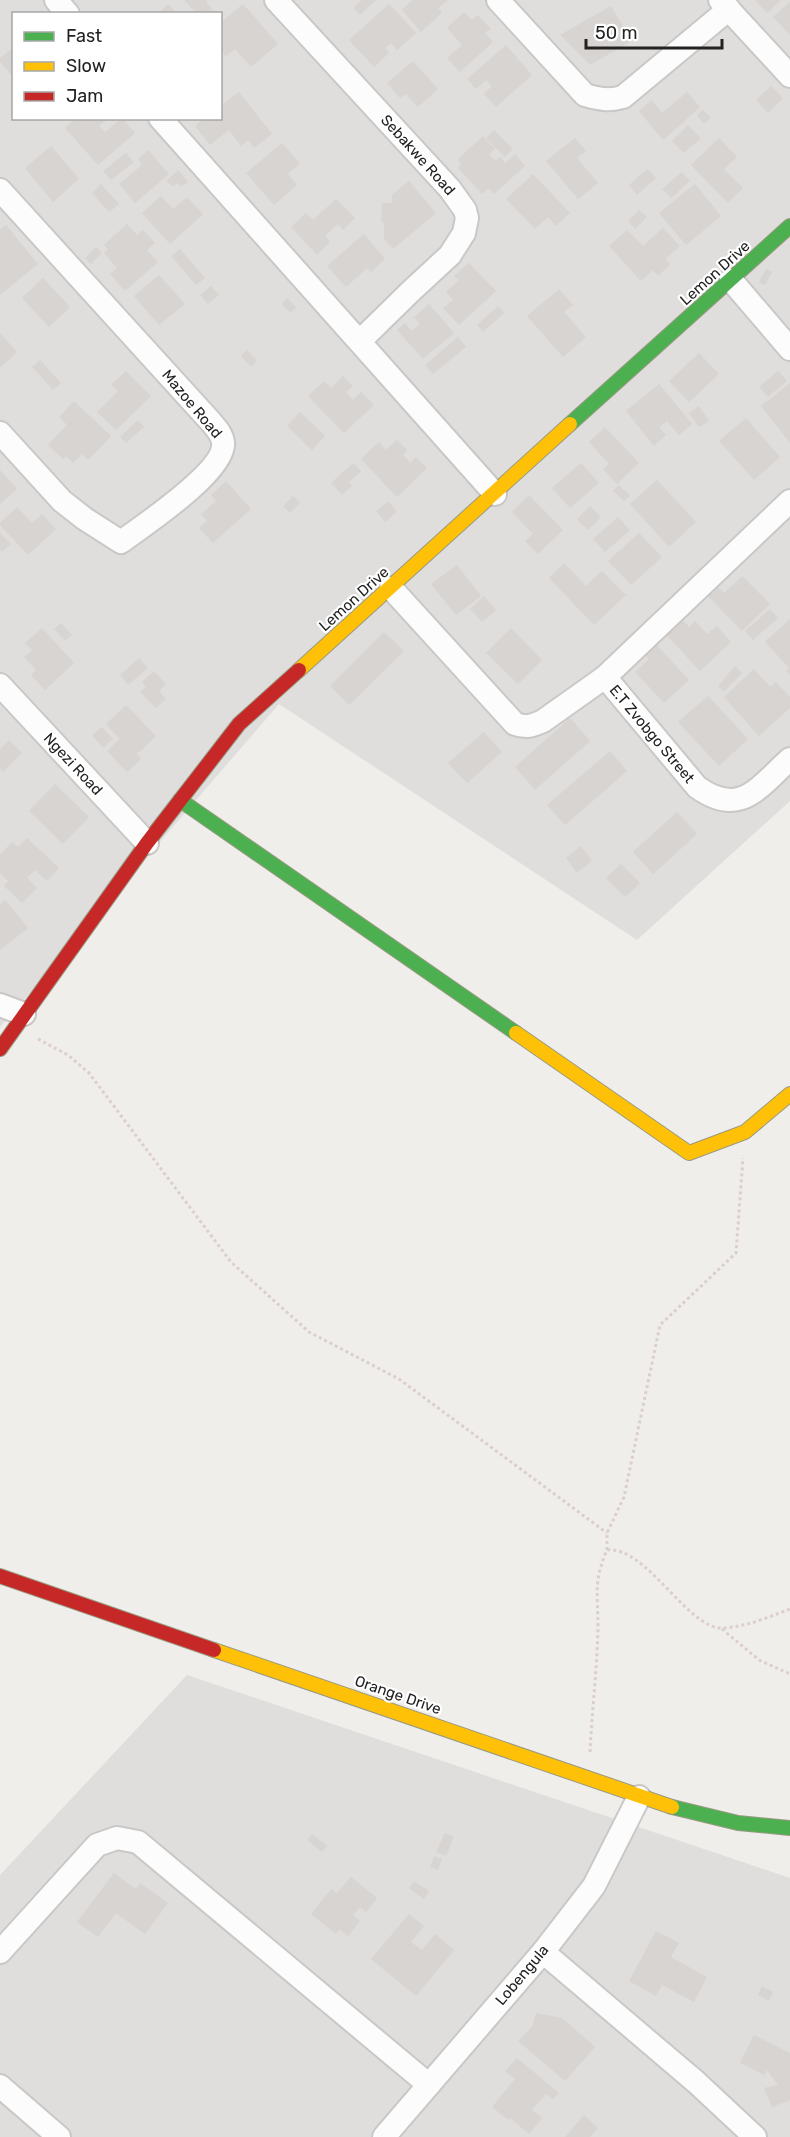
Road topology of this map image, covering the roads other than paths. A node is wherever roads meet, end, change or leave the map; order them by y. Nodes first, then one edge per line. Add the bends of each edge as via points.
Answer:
1 (56, 0) edge
2 (276, 0) edge
3 (498, 0) edge
4 (725, 4) edge
5 (66, 12) edge
6 (790, 76) edge
7 (162, 120) edge
8 (0, 190) edge
9 (790, 226) edge
10 (731, 280) junction
11 (360, 341) junction
12 (790, 349) edge
13 (0, 433) edge
14 (495, 494) junction
15 (790, 501) edge
16 (391, 588) junction
17 (605, 677) junction
18 (0, 685) edge
19 (790, 759) edge
20 (180, 800) junction
21 (147, 843) junction
22 (0, 1005) edge
23 (19, 1020) junction
24 (0, 1049) edge
25 (790, 1094) edge
26 (0, 1576) edge
27 (639, 1797) junction
28 (790, 1828) edge
29 (0, 1952) edge
30 (543, 1952) junction
31 (429, 2085) junction
32 (0, 2086) edge
33 (59, 2137) edge
34 (384, 2137) edge
35 (754, 2137) edge

1 - 5 street
2 - 11 street, Sebakwe Road via 450,189 467,218 464,233 450,255
3 - 4 street via 585,95 600,100 623,97 699,33
4 - 6 street
7 - 11 street
8 - 13 street, Mazoe Road via 211,422 224,443 218,462 193,487 121,542 62,501
9 - 10 street, Lemon Drive
10 - 12 street
10 - 14 street, Lemon Drive
11 - 14 street
14 - 16 street, Lemon Drive
15 - 17 street
16 - 17 street via 515,724 522,727 543,721
16 - 20 street, Lemon Drive via 239,724
17 - 19 street, E.T Zvobgo Street via 697,787 710,797 724,801 751,794
18 - 21 street, Ngezi Road
20 - 21 street, Lemon Drive
20 - 25 street via 689,1153 745,1132
21 - 23 street, Lemon Drive
22 - 23 street
23 - 24 street, Lemon Drive
26 - 27 street, Orange Drive
27 - 28 street, Orange Drive via 704,1818
27 - 30 street, Lobengula via 594,1886
29 - 31 street via 97,1845 117,1838 138,1842
30 - 31 street, Lobengula
30 - 35 street via 696,2082
31 - 34 street, Lobengula
32 - 33 street

